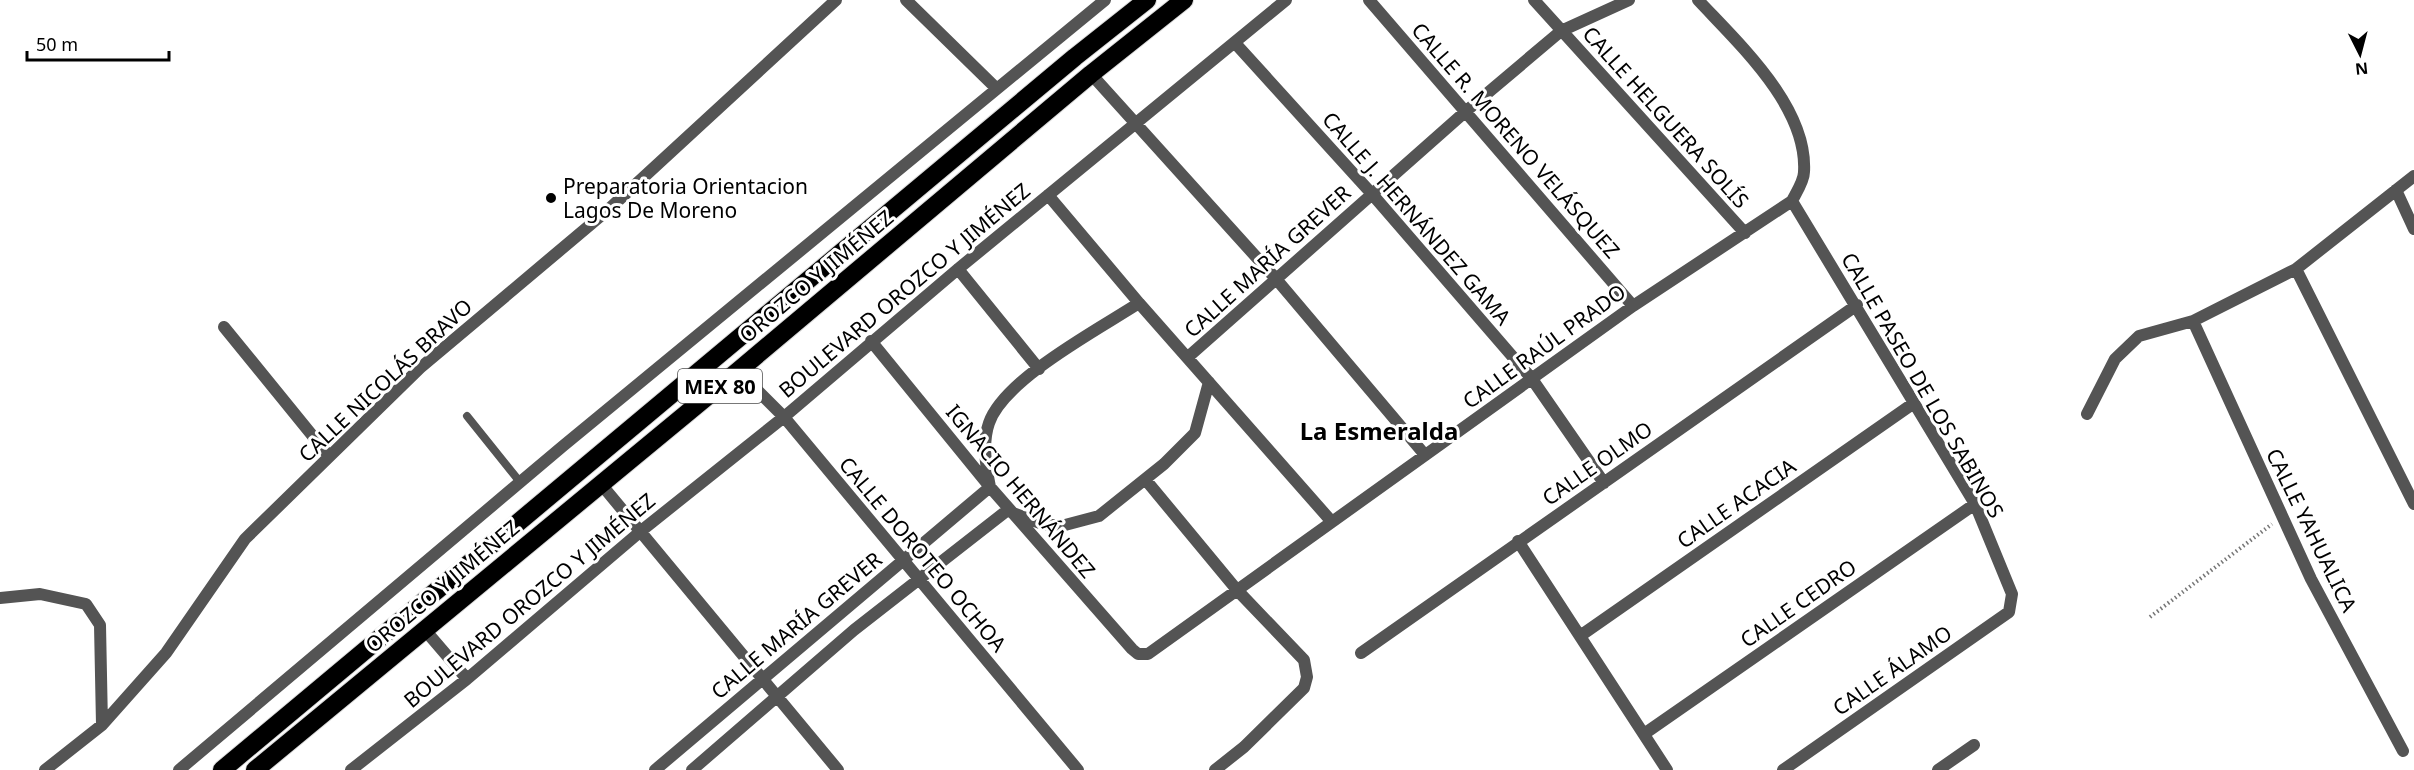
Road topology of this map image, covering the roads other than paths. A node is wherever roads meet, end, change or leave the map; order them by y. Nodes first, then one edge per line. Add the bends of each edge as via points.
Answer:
1 (836, 0) edge
2 (906, 0) edge
3 (1105, 0) edge
4 (1147, 0) edge
5 (1184, 0) edge
6 (1286, 0) edge
7 (1369, 0) edge
8 (1534, 0) edge
9 (1629, 0) edge
10 (1698, 0) edge
11 (1562, 32) junction
12 (1235, 43) junction
13 (1091, 74) junction
14 (996, 88) junction
15 (1465, 112) junction
16 (1135, 122) junction
17 (2414, 176) edge
18 (2396, 190) junction
19 (1372, 194) junction
20 (1048, 195) junction
21 (1792, 201) junction
22 (2414, 229) edge
23 (1745, 233) junction
24 (958, 269) junction
25 (2296, 269) junction
26 (1277, 280) junction
27 (1139, 303) junction
28 (1857, 305) junction
29 (1633, 306) junction
30 (2193, 321) junction
31 (224, 327) dead end
32 (871, 341) junction
33 (1188, 357) junction
34 (1039, 369) junction
35 (738, 371) junction
36 (1532, 379) junction
37 (1209, 382) junction
38 (1914, 403) junction
39 (2087, 414) dead end
40 (466, 416) dead end
41 (783, 417) junction
42 (1425, 455) junction
43 (329, 456) junction
44 (1145, 479) junction
45 (520, 482) junction
46 (1604, 483) junction
47 (601, 484) junction
48 (990, 487) junction
49 (1975, 504) junction
50 (2414, 504) edge
51 (1011, 511) junction
52 (1332, 522) junction
53 (641, 531) junction
54 (1518, 541) junction
55 (902, 561) junction
56 (918, 580) junction
57 (1237, 590) junction
58 (2012, 594) joint
59 (0, 598) edge
60 (425, 630) junction
61 (1580, 636) junction
62 (1361, 653) dead end
63 (1148, 654) joint
64 (467, 679) junction
65 (763, 679) junction
66 (777, 695) junction
67 (102, 725) junction
68 (1644, 734) junction
69 (1974, 745) dead end
70 (2403, 751) dead end
71 (1076, 768) edge
72 (45, 770) edge
73 (179, 770) edge
74 (222, 770) edge
75 (255, 770) edge
76 (351, 770) edge
77 (656, 770) edge
78 (692, 770) edge
79 (838, 770) edge
80 (1215, 770) edge
81 (1667, 770) edge
82 (1783, 770) edge
83 (1938, 770) edge

1 - 43 street, CALLE NICOLÁS BRAVO via 609,209 420,368
2 - 14 street
3 - 14 street
4 - 74 highway, OROZCO Y JIMÉNEZ / MEX 80
5 - 13 highway, OROZCO Y JIMÉNEZ / MEX 80
6 - 12 street, BOULEVARD OROZCO Y JIMÉNEZ / MEX 80
7 - 15 street, CALLE R. MORENO VELÁSQUEZ
8 - 11 street, CALLE HELGUERA SOLÍS
9 - 11 street, CALLE MARÍA GREVER
10 - 21 street via 1785,101 1800,136 1804,174
11 - 15 street, CALLE MARÍA GREVER
11 - 23 street, CALLE HELGUERA SOLÍS
12 - 16 street, BOULEVARD OROZCO Y JIMÉNEZ / MEX 80
12 - 19 street, CALLE J. HERNÁNDEZ GAMA
13 - 16 street
13 - 35 highway, OROZCO Y JIMÉNEZ / MEX 80
14 - 45 street
15 - 19 street, CALLE MARÍA GREVER
15 - 29 street, CALLE R. MORENO VELÁSQUEZ
16 - 20 street, BOULEVARD OROZCO Y JIMÉNEZ / MEX 80
16 - 26 street
17 - 18 street
18 - 22 street
18 - 25 street
19 - 26 street, CALLE MARÍA GREVER
19 - 36 street, CALLE J. HERNÁNDEZ GAMA
20 - 24 street, BOULEVARD OROZCO Y JIMÉNEZ / MEX 80
20 - 27 street
21 - 23 street, CALLE RAÚL PRADO
21 - 28 street, CALLE PASEO DE LOS SABINOS
23 - 29 street, CALLE RAÚL PRADO
24 - 32 street, BOULEVARD OROZCO Y JIMÉNEZ / MEX 80
24 - 34 street
25 - 30 street
25 - 50 street
26 - 33 street, CALLE MARÍA GREVER
26 - 42 street
27 - 33 street
27 - 34 street
28 - 38 street, CALLE PASEO DE LOS SABINOS
28 - 46 street, CALLE OLMO
29 - 36 street, CALLE RAÚL PRADO
30 - 39 street via 2139,336 2115,359
30 - 70 street, CALLE YAHUALICA via 2311,579
31 - 43 street
32 - 41 street, BOULEVARD OROZCO Y JIMÉNEZ / MEX 80
32 - 48 street, IGNACIO HERNÁNDEZ
33 - 37 street
34 - 48 street via 1006,394 989,423 985,462
35 - 41 street, CALLE DOROTEO OCHOA
35 - 47 highway, OROZCO Y JIMÉNEZ / MEX 80
36 - 42 street, CALLE RAÚL PRADO
36 - 46 street, CALLE J. HERNÁNDEZ GAMA
37 - 44 street via 1195,433
37 - 52 street
38 - 49 street, CALLE PASEO DE LOS SABINOS
38 - 61 street, CALLE ACACIA
40 - 45 lane
41 - 53 street, BOULEVARD OROZCO Y JIMÉNEZ / MEX 80
41 - 55 street, CALLE DOROTEO OCHOA
42 - 52 street, CALLE RAÚL PRADO
43 - 67 street, CALLE NICOLÁS BRAVO via 245,539 166,653
44 - 51 street via 1099,516 1065,525 1045,525
44 - 57 street
45 - 73 street
46 - 54 street, CALLE OLMO
47 - 53 street
47 - 60 highway, OROZCO Y JIMÉNEZ / MEX 80
48 - 51 street, IGNACIO HERNÁNDEZ
48 - 55 street, CALLE MARÍA GREVER
49 - 58 street, CALLE PASEO DE LOS SABINOS
49 - 68 street, CALLE CEDRO
51 - 56 street, CALLE MARÍA GREVER
51 - 63 street, IGNACIO HERNÁNDEZ via 1132,649
52 - 57 street, CALLE RAÚL PRADO
53 - 64 street, BOULEVARD OROZCO Y JIMÉNEZ / MEX 80
53 - 65 street
54 - 61 street
54 - 62 street, CALLE OLMO
55 - 56 street, CALLE DOROTEO OCHOA
55 - 65 street, CALLE MARÍA GREVER
56 - 66 street, CALLE MARÍA GREVER
56 - 71 street, CALLE DOROTEO OCHOA
57 - 63 street, CALLE RAÚL PRADO
57 - 80 street via 1304,660 1307,676 1304,688
58 - 82 street, CALLE ÁLAMO via 2009,612
59 - 67 street via 40,594 86,604 100,625
60 - 64 street
60 - 75 highway, OROZCO Y JIMÉNEZ / MEX 80
61 - 68 street
64 - 76 street, BOULEVARD OROZCO Y JIMÉNEZ / MEX 80
65 - 66 street
65 - 77 street, CALLE MARÍA GREVER
66 - 78 street, CALLE MARÍA GREVER
66 - 79 street
67 - 72 street, CALLE NICOLÁS BRAVO
68 - 81 street
69 - 83 street

